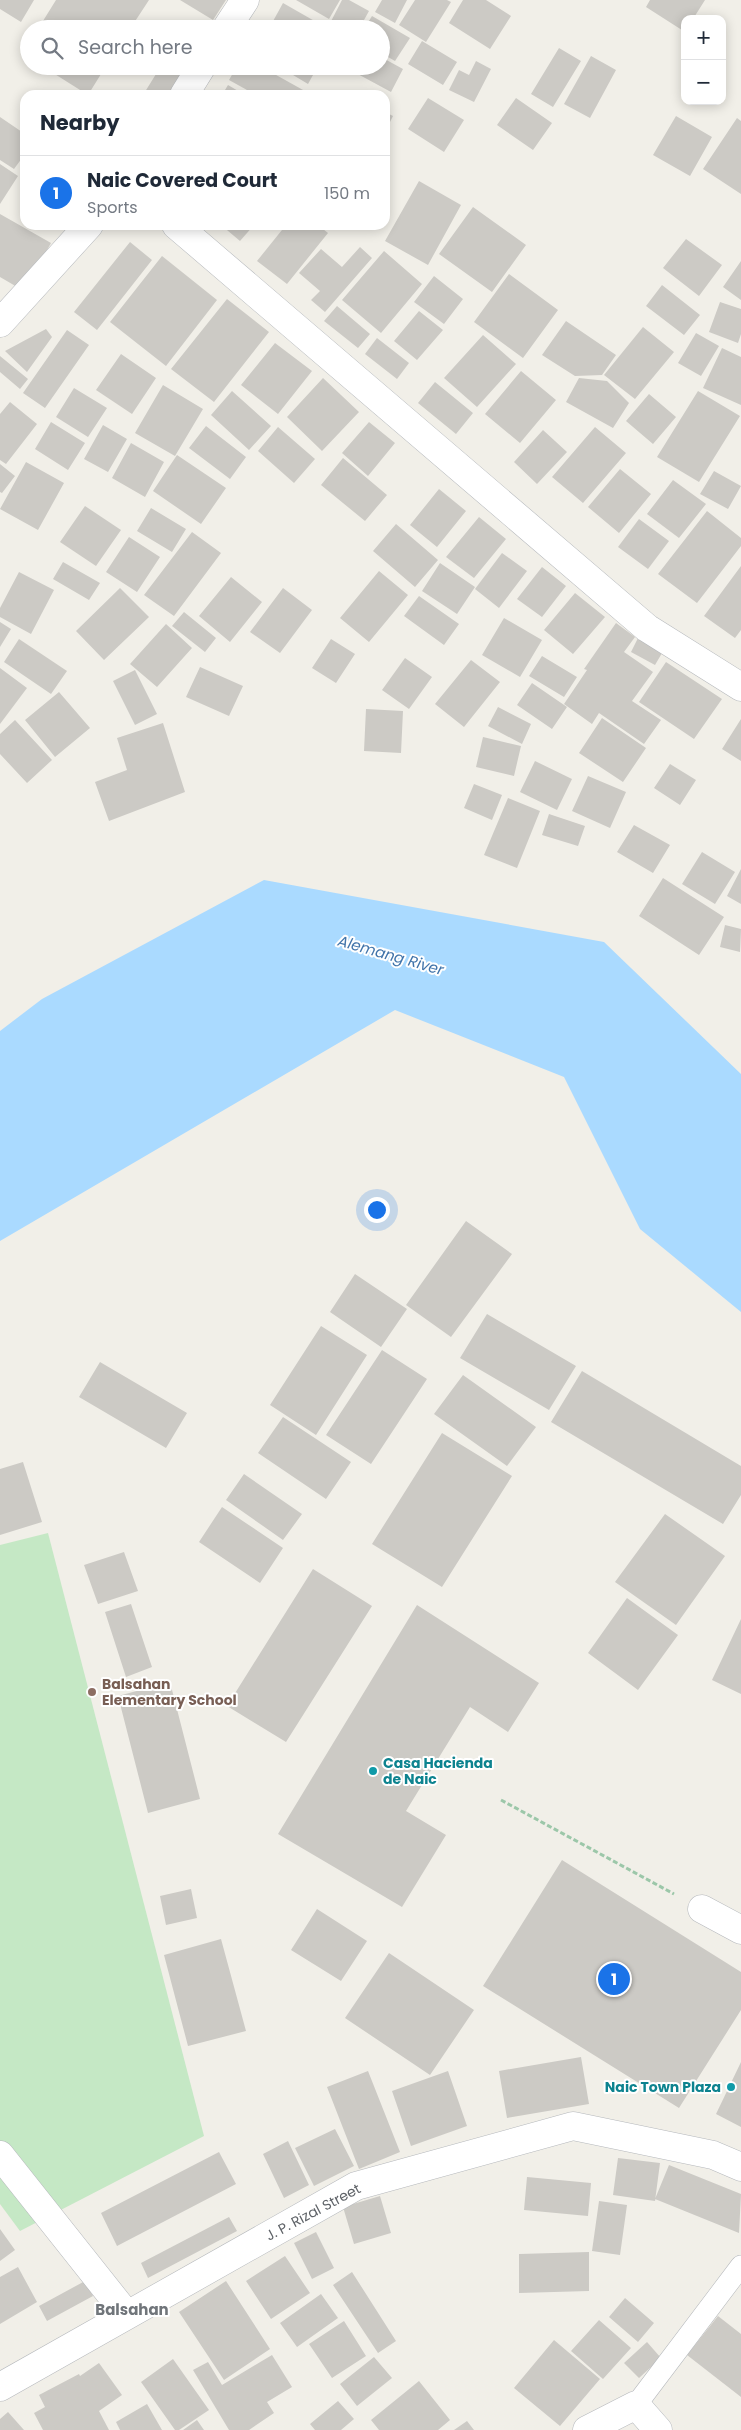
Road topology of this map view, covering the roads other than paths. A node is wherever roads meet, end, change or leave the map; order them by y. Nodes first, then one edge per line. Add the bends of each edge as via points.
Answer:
1 (245, 0) edge
2 (232, 20) edge
3 (196, 75) edge
4 (187, 90) edge
5 (84, 230) edge
6 (182, 230) edge
7 (0, 323) edge
8 (741, 687) edge
9 (702, 1910) road end
10 (741, 1930) edge
11 (0, 2155) edge
12 (741, 2167) edge
13 (741, 2266) edge
14 (127, 2315) junction
15 (0, 2387) edge
16 (636, 2405) junction
17 (587, 2430) edge
18 (658, 2430) edge

1 - 2 street
3 - 4 street
5 - 7 street
6 - 8 street via 647,628
9 - 10 street
11 - 14 street
12 - 14 street, J. P. Rizal Street via 713,2155 573,2126 356,2186
13 - 16 lane
14 - 15 street, J. P. Rizal Street
16 - 17 street
16 - 18 street

